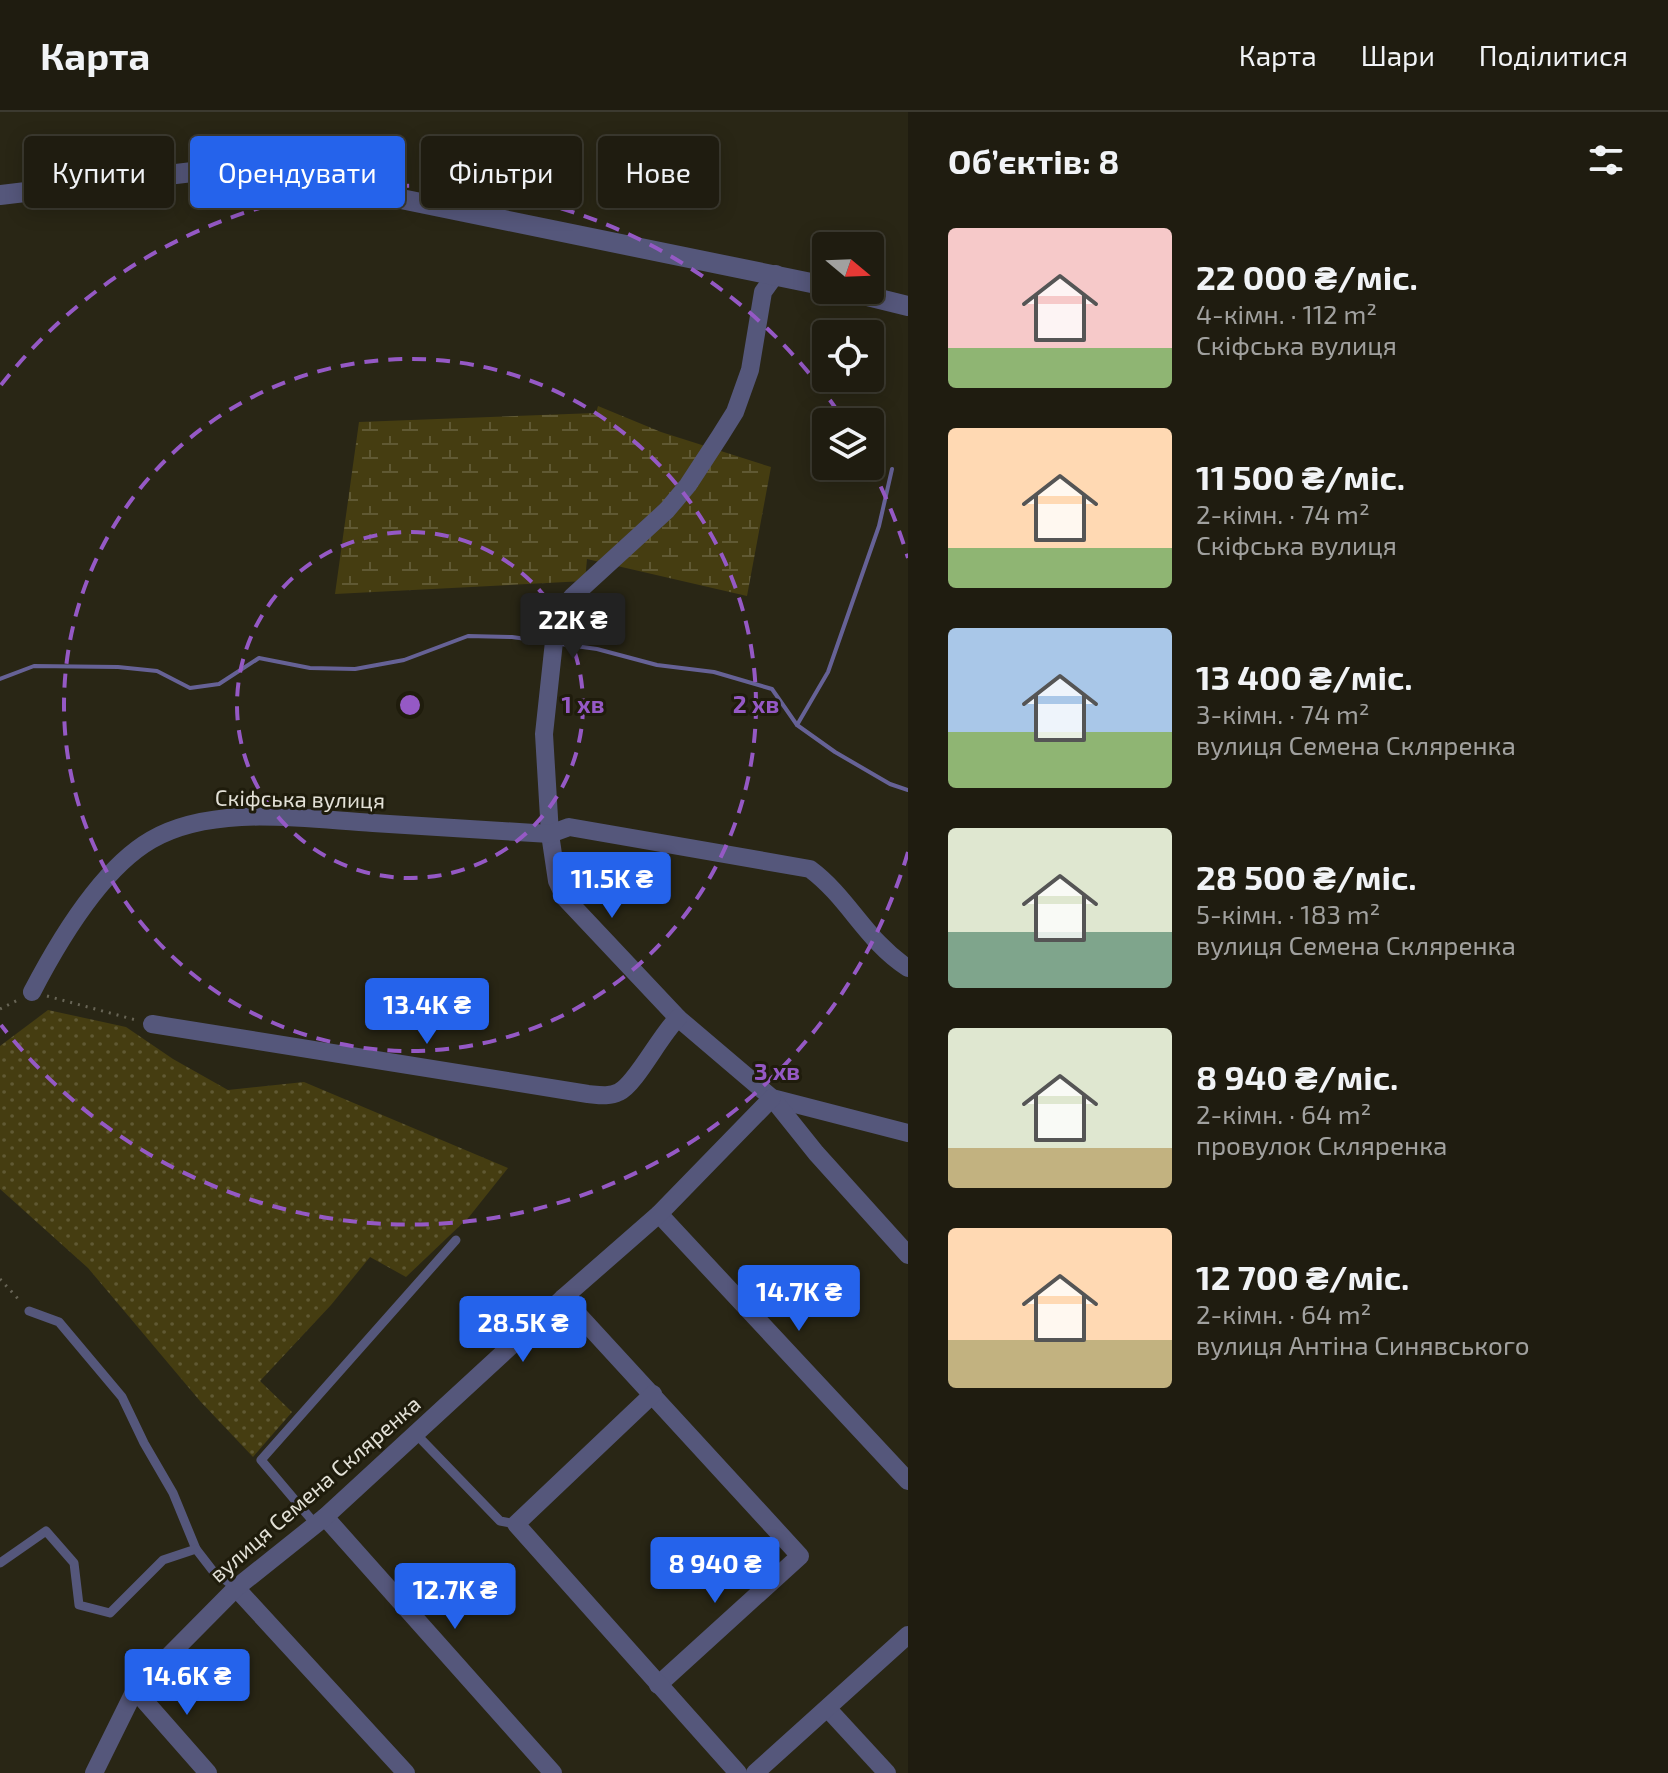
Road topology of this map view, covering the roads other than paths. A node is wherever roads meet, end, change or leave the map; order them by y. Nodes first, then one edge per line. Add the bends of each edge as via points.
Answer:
1 (0, 195) edge
2 (776, 274) junction
3 (812, 283) edge
4 (884, 300) edge
5 (908, 306) edge
6 (550, 834) junction
7 (908, 968) edge
8 (32, 992) road end
9 (678, 1018) junction
10 (152, 1024) road end
11 (772, 1098) junction
12 (908, 1133) edge
13 (659, 1214) junction
14 (456, 1240) dead end
15 (908, 1255) edge
16 (563, 1298) junction
17 (29, 1311) road end
18 (653, 1394) junction
19 (416, 1434) junction
20 (908, 1481) edge
21 (320, 1521) junction
22 (516, 1524) junction
23 (196, 1549) junction
24 (0, 1563) edge
25 (236, 1588) junction
26 (908, 1635) edge
27 (658, 1685) junction
28 (135, 1690) junction
29 (828, 1709) junction
30 (94, 1773) edge
31 (208, 1773) edge
32 (406, 1773) edge
33 (553, 1773) edge
34 (738, 1773) edge
35 (755, 1773) edge
36 (887, 1773) edge

1 - 2 street via 226,168 279,174
2 - 3 street
2 - 6 street via 763,292 750,370 720,436 667,510 572,597 556,623 544,734
4 - 5 street
6 - 7 street, Скіфська вулиця via 569,827 810,869 882,950
6 - 8 street, Скіфська вулиця via 286,818 226,818 177,828 129,856 92,896
6 - 9 street via 565,898
9 - 10 street via 623,1090 610,1095
9 - 11 street
11 - 12 street
11 - 13 street, вулиця Семена Скляренка
11 - 15 street
13 - 16 street, вулиця Семена Скляренка
13 - 20 street
14 - 21 lane via 261,1460
16 - 18 street
16 - 19 street, вулиця Семена Скляренка
17 - 23 lane via 59,1322 122,1397
18 - 22 street
18 - 27 street via 800,1556
19 - 21 street, вулиця Семена Скляренка
19 - 22 lane via 500,1521
21 - 25 street, вулиця Семена Скляренка
21 - 33 street
22 - 27 street
23 - 24 lane via 163,1560 110,1613 79,1605 74,1563 46,1531
23 - 25 lane
25 - 28 street, вулиця Семена Скляренка
25 - 32 street
26 - 29 street
27 - 34 street
28 - 30 street, вулиця Семена Скляренка
28 - 31 street
29 - 35 street
29 - 36 street

